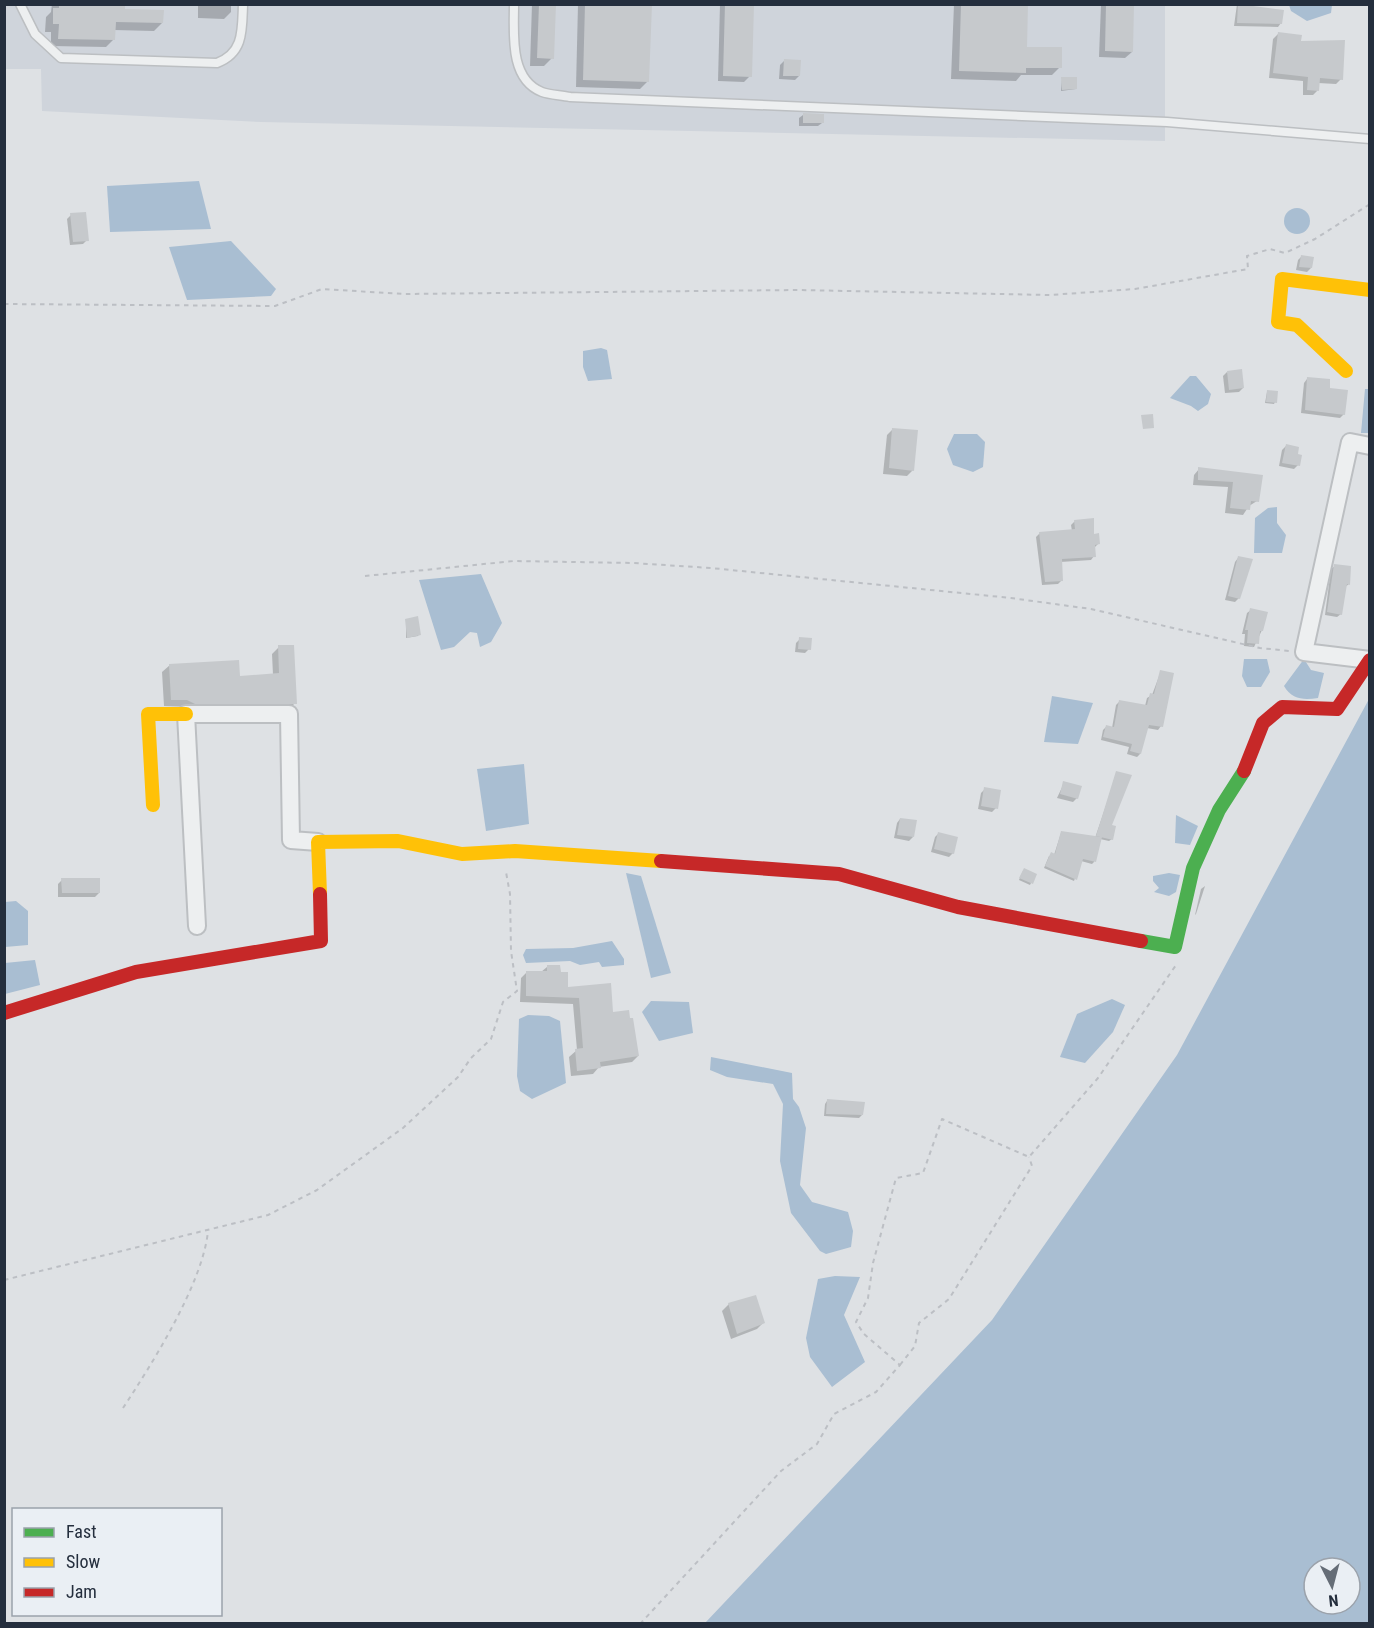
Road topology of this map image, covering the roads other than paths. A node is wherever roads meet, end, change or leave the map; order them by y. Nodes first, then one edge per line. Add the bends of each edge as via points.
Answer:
1 (20, 4) edge
2 (243, 4) edge
3 (514, 4) edge
4 (1370, 139) edge
5 (1370, 290) edge
6 (1346, 372) dead end
7 (1370, 446) edge
8 (1370, 660) edge
9 (186, 714) junction
10 (153, 805) dead end
11 (318, 842) junction
12 (197, 926) dead end
13 (4, 1013) edge

1 - 2 lane via 35,34 61,58 216,63 230,58 237,48
3 - 4 lane via 514,43 520,70 528,83 542,92 570,97 1167,122
5 - 6 street via 1282,279 1278,322 1297,325
7 - 8 street via 1350,442 1304,652
8 - 11 street via 1337,709 1282,707 1263,723 1250,761 1219,810 1193,868 1175,947 958,907 839,874 503,851 462,854 398,841
9 - 10 street via 148,714
9 - 11 street via 289,714 291,840
9 - 12 street
11 - 13 street via 321,941 136,972

